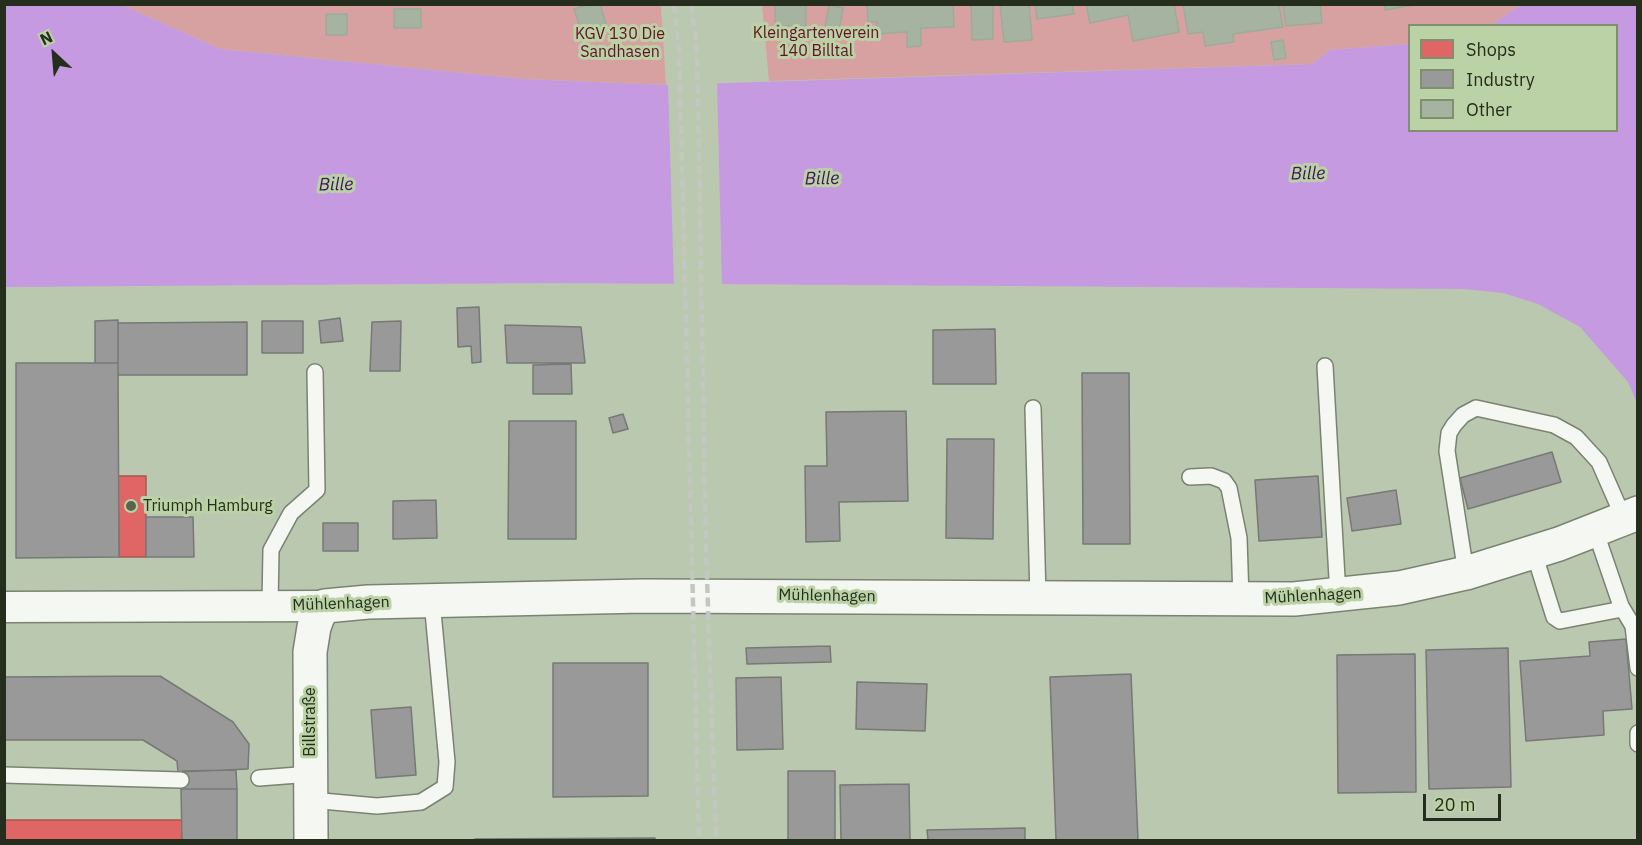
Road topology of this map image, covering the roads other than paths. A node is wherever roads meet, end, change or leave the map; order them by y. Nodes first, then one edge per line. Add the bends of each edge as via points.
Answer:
1 (1325, 366) dead end
2 (315, 372) dead end
3 (1033, 408) dead end
4 (1190, 477) dead end
5 (1619, 521) edge
6 (1534, 553) junction
7 (1466, 573) junction
8 (1338, 596) junction
9 (1038, 598) junction
10 (1241, 599) junction
11 (432, 601) junction
12 (270, 606) junction
13 (325, 606) junction
14 (1621, 606) junction
15 (4, 608) edge
16 (1638, 668) edge
17 (1638, 734) edge
18 (1638, 744) edge
19 (4, 775) edge
20 (258, 778) dead end
21 (181, 780) dead end
22 (311, 787) junction
23 (311, 840) edge

1 - 8 lane
2 - 12 lane via 317,490 291,513 271,550
3 - 9 lane
4 - 10 lane via 1211,476 1224,481 1228,488 1239,538
5 - 6 street, Mühlenhagen
5 - 7 lane via 1599,462 1576,436 1554,425 1476,408 1454,425 1447,451
5 - 14 lane
6 - 7 street, Mühlenhagen
6 - 14 lane via 1554,617 1560,621
7 - 8 street, Mühlenhagen
8 - 10 street, Mühlenhagen
9 - 10 street, Mühlenhagen
9 - 11 street, Mühlenhagen via 665,596
11 - 13 street, Mühlenhagen
11 - 22 lane via 447,762 445,787 421,802 377,806
12 - 13 street, Mühlenhagen
12 - 15 street, Mühlenhagen
13 - 22 street, Billstraße via 314,627 310,652
14 - 16 lane via 1633,626
17 - 18 lane
19 - 21 lane
20 - 22 lane
22 - 23 street, Billstraße

